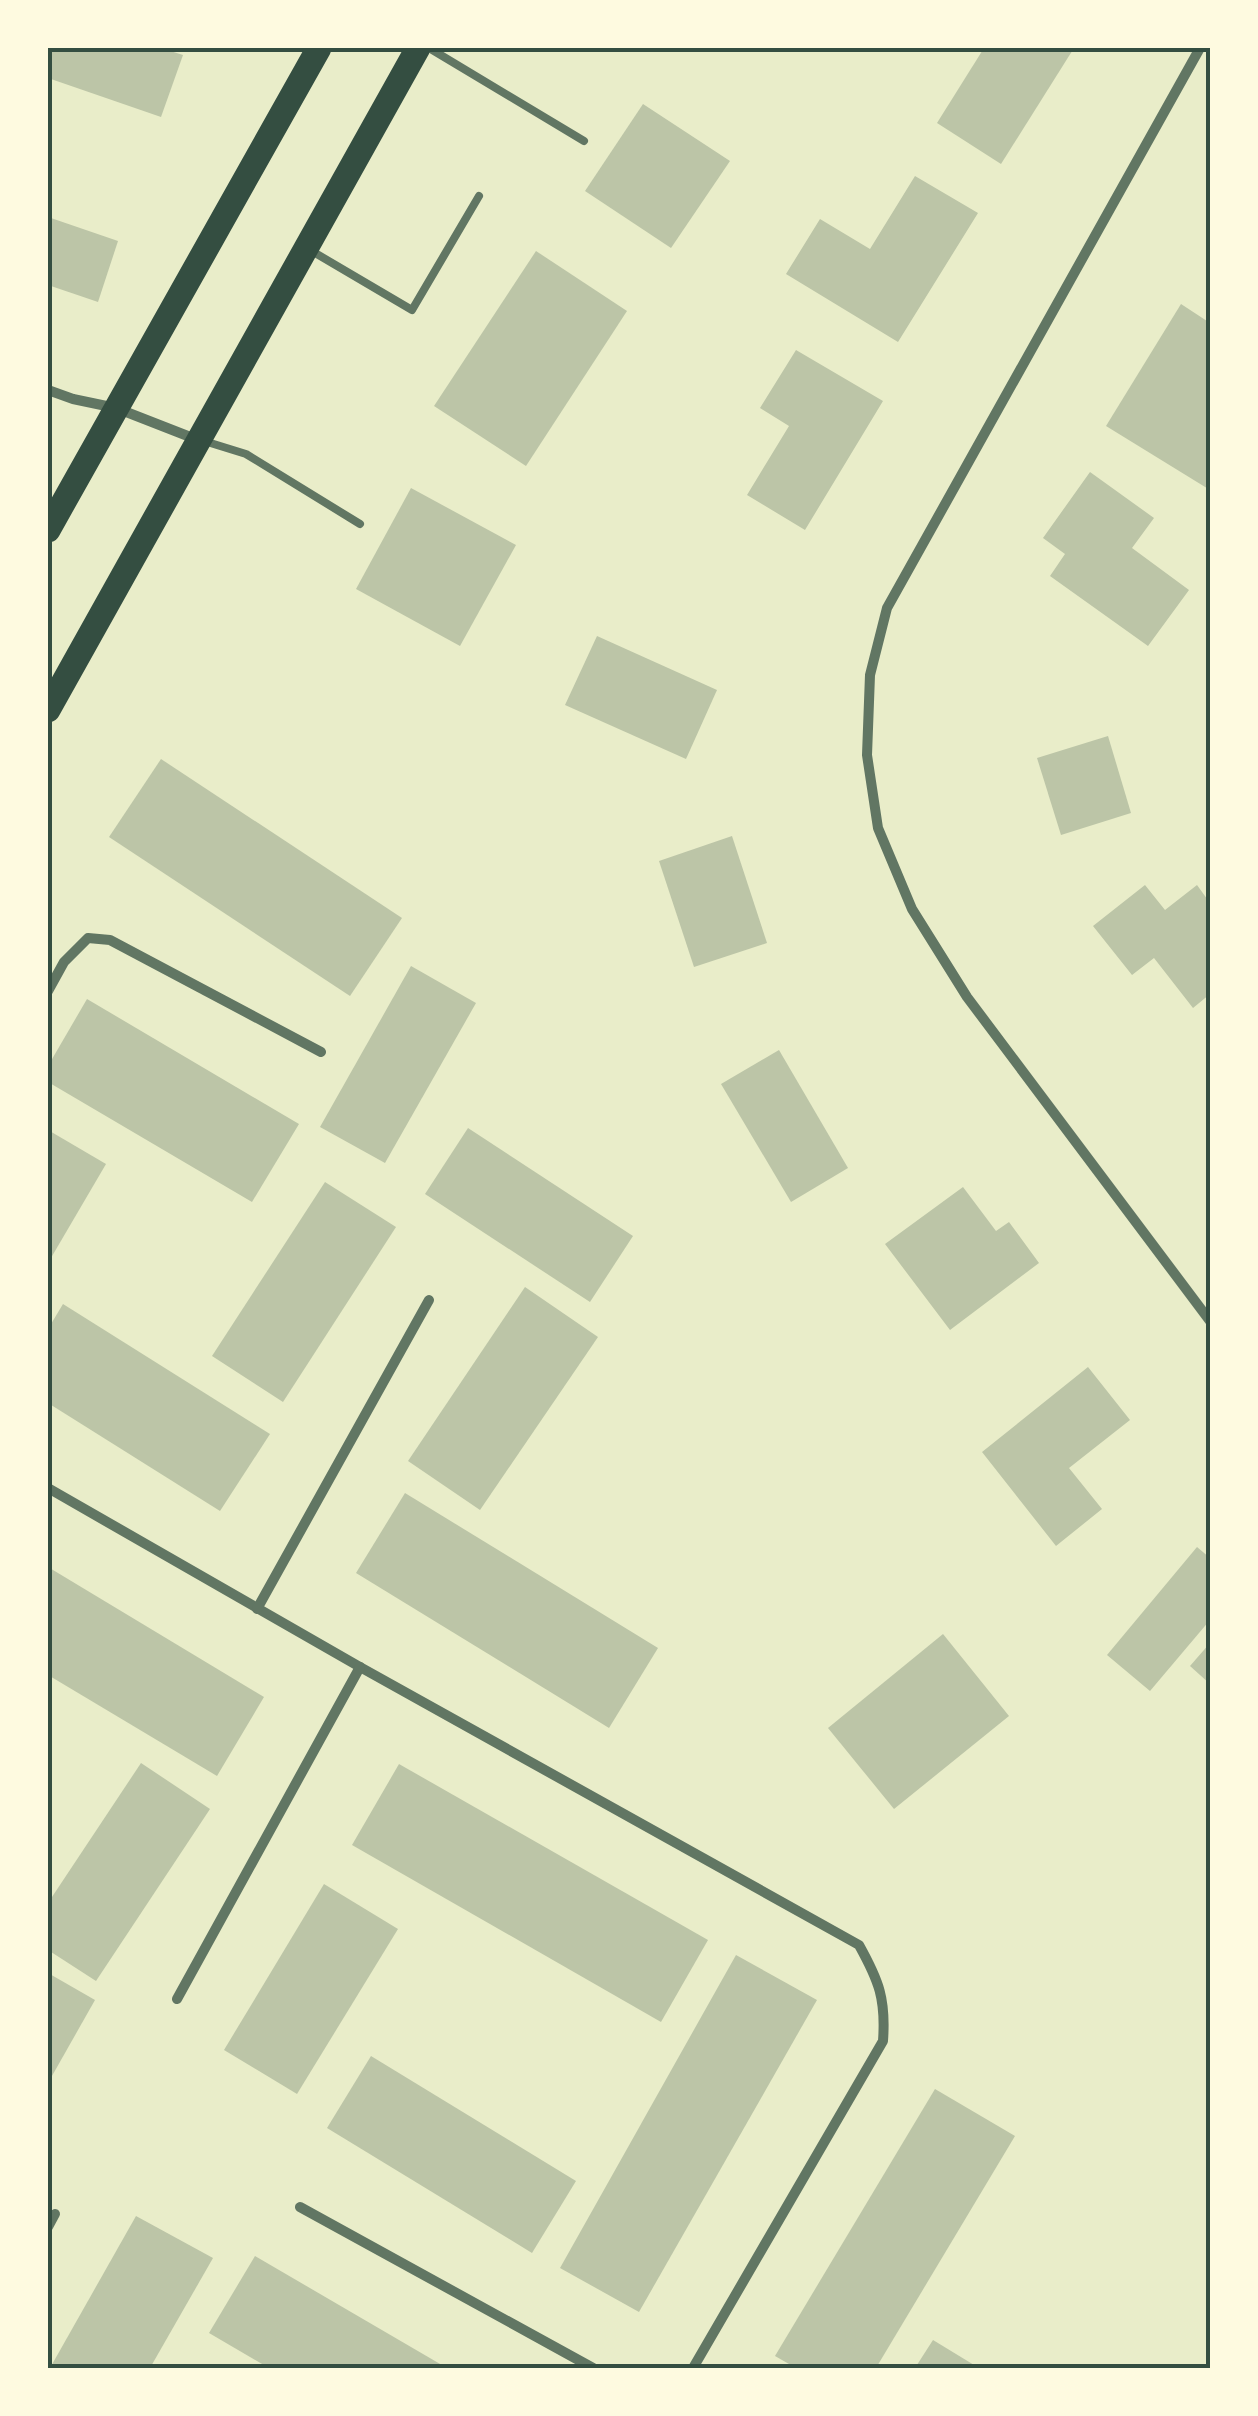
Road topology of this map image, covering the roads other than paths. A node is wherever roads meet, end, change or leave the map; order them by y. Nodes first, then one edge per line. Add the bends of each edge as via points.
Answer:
1 (319, 48) edge
2 (418, 48) edge
3 (429, 48) edge
4 (1200, 48) edge
5 (584, 142) dead end
6 (479, 196) dead end
7 (306, 247) junction
8 (48, 390) edge
9 (116, 408) junction
10 (199, 440) junction
11 (360, 524) dead end
12 (48, 530) edge
13 (48, 710) edge
14 (48, 991) edge
15 (321, 1052) dead end
16 (430, 1300) dead end
17 (1210, 1320) edge
18 (48, 1488) edge
19 (257, 1609) junction
20 (360, 1667) junction
21 (177, 1999) dead end
22 (300, 2207) dead end
23 (55, 2214) dead end
24 (48, 2227) edge
25 (593, 2368) edge
26 (693, 2368) edge

1 - 9 main road
2 - 7 main road
3 - 5 lane
4 - 17 street via 887,608 870,675 867,755 878,828 912,909 967,998
6 - 7 lane via 412,310
7 - 10 main road
8 - 9 street
9 - 10 street
9 - 12 main road
10 - 11 lane via 246,454
10 - 13 main road
14 - 15 street via 88,938 110,940
16 - 19 street
18 - 19 street
19 - 20 street
20 - 21 street
20 - 26 street via 859,1945 880,1982 883,2040
22 - 25 street
23 - 24 street

